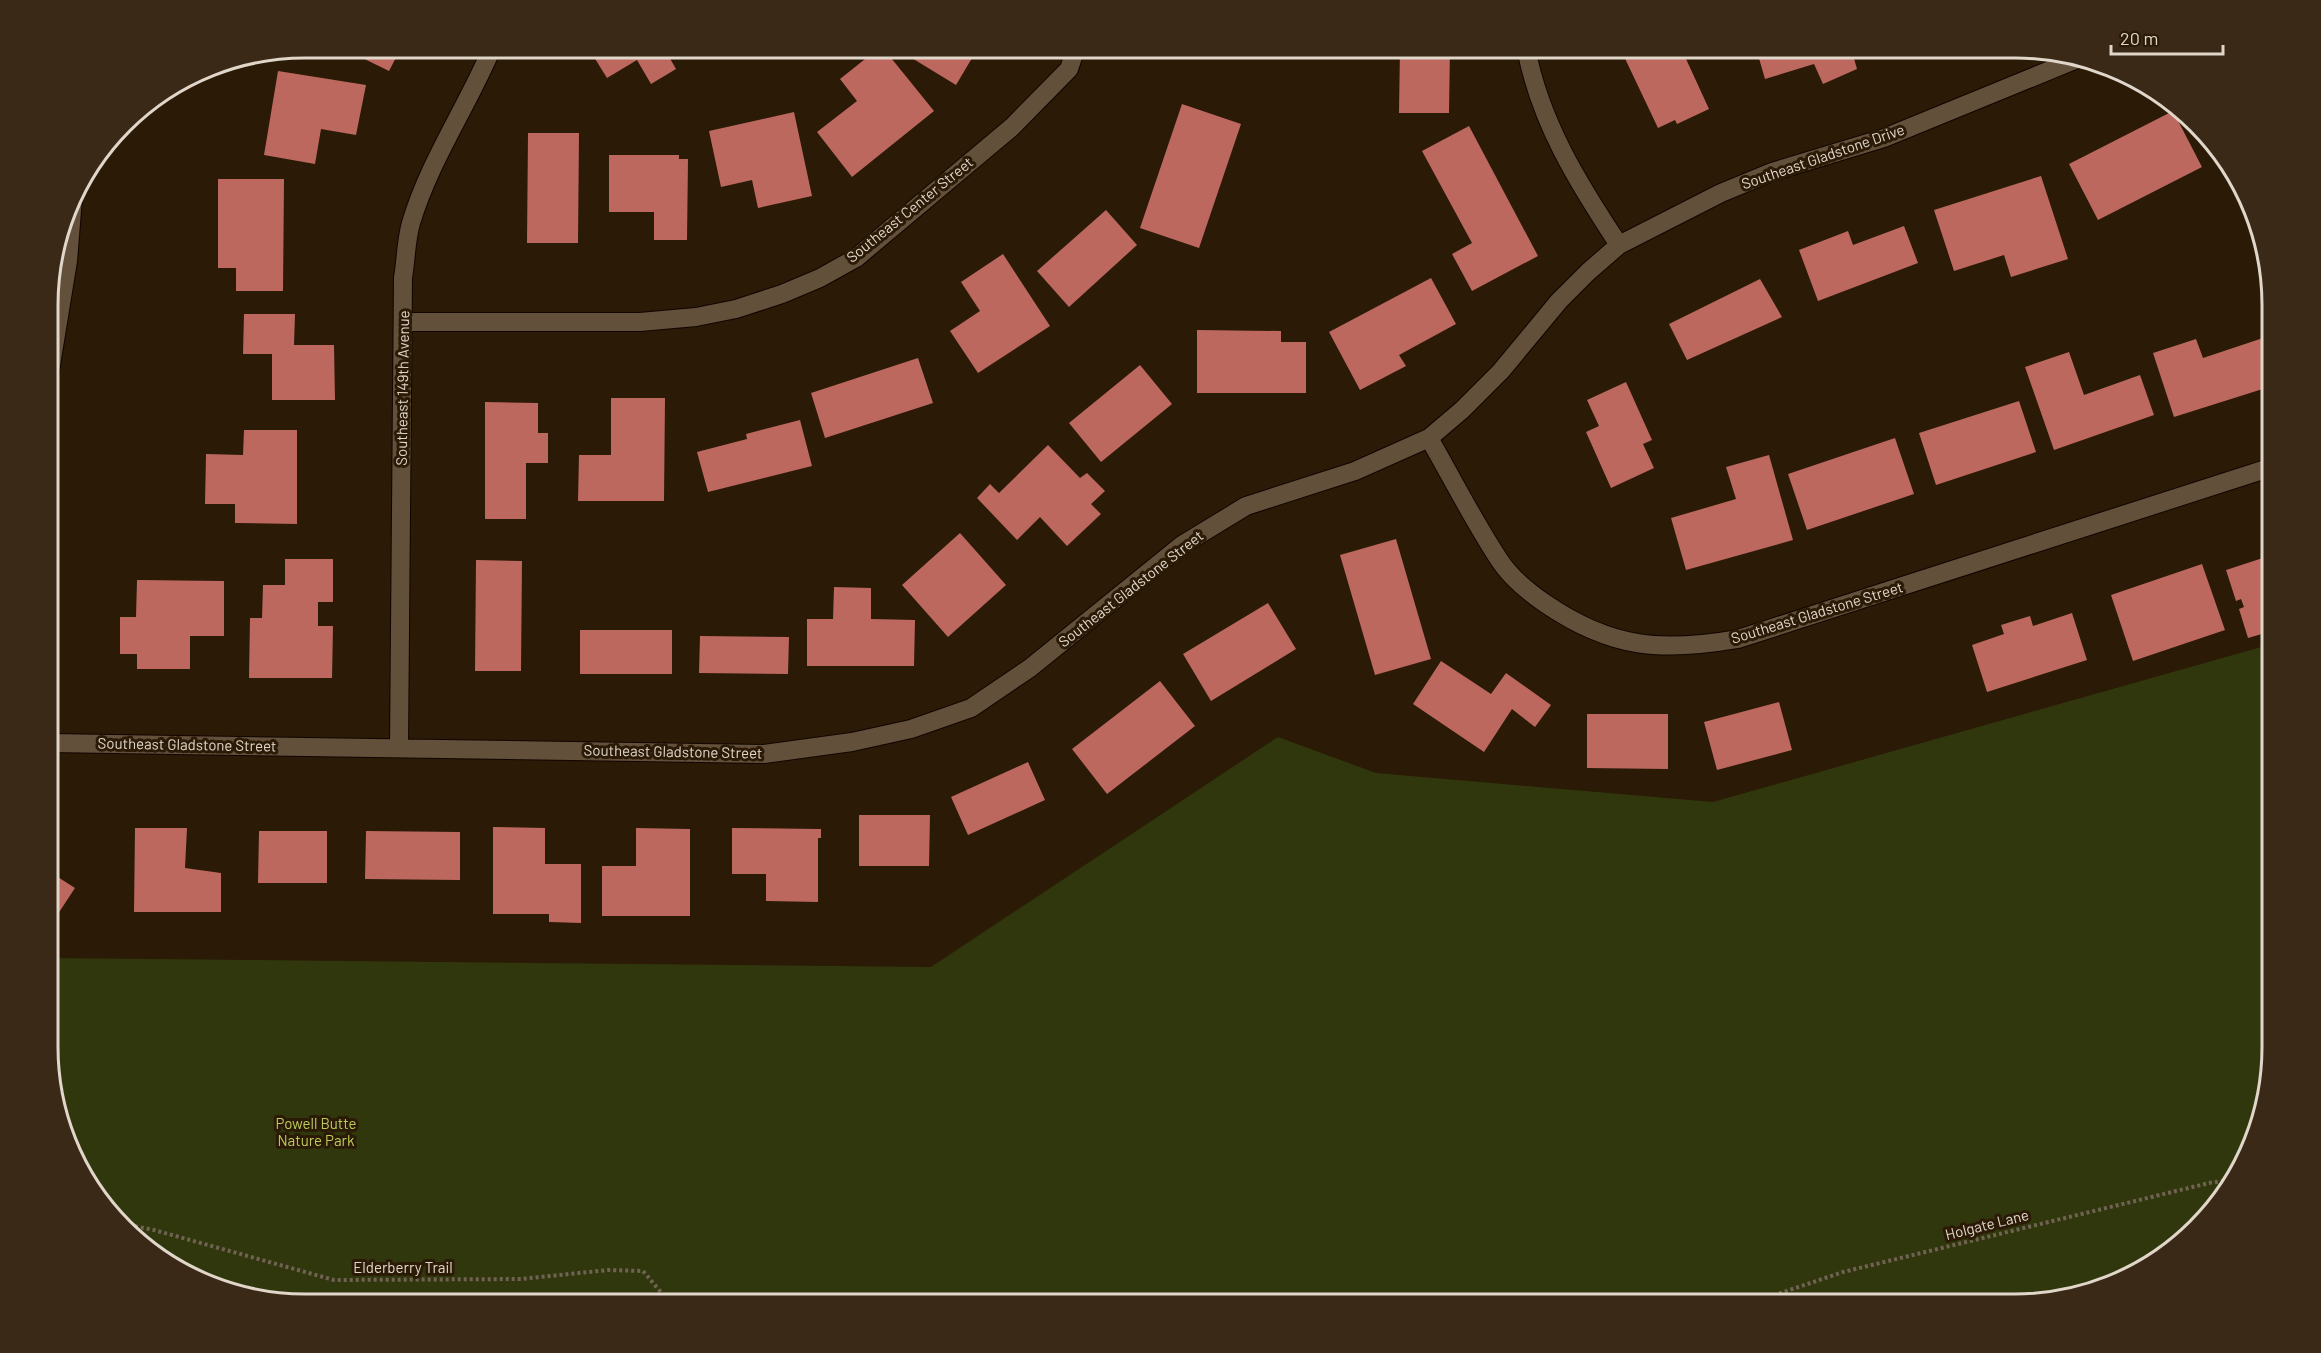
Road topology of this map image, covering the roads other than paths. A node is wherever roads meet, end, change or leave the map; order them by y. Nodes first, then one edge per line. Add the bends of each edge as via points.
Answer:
1 (488, 58) edge
2 (1073, 58) edge
3 (1529, 58) edge
4 (2066, 64) edge
5 (70, 231) edge
6 (1619, 245) junction
7 (58, 322) edge
8 (403, 322) junction
9 (1429, 438) junction
10 (2262, 470) edge
11 (58, 743) edge
12 (399, 747) junction

1 - 8 street, Southeast 149th Avenue via 411,224 403,278
2 - 8 street, Southeast Center Street via 1069,69 1012,127 856,258 782,294 696,317 640,322
3 - 6 street via 1545,116 1568,165
4 - 6 street, Southeast Gladstone Drive via 1884,138 1772,172
5 - 7 street
6 - 9 street, Southeast Gladstone Drive via 1559,301 1493,379
8 - 12 street, Southeast 149th Avenue
9 - 10 street, Southeast Gladstone Street via 1501,563 1531,594 1568,619 1608,637 1650,646 1694,646 1738,639
9 - 12 street, Southeast Gladstone Street via 1355,471 1246,506 1182,545 1030,668 971,708 911,729 764,754
11 - 12 street, Southeast Gladstone Street

